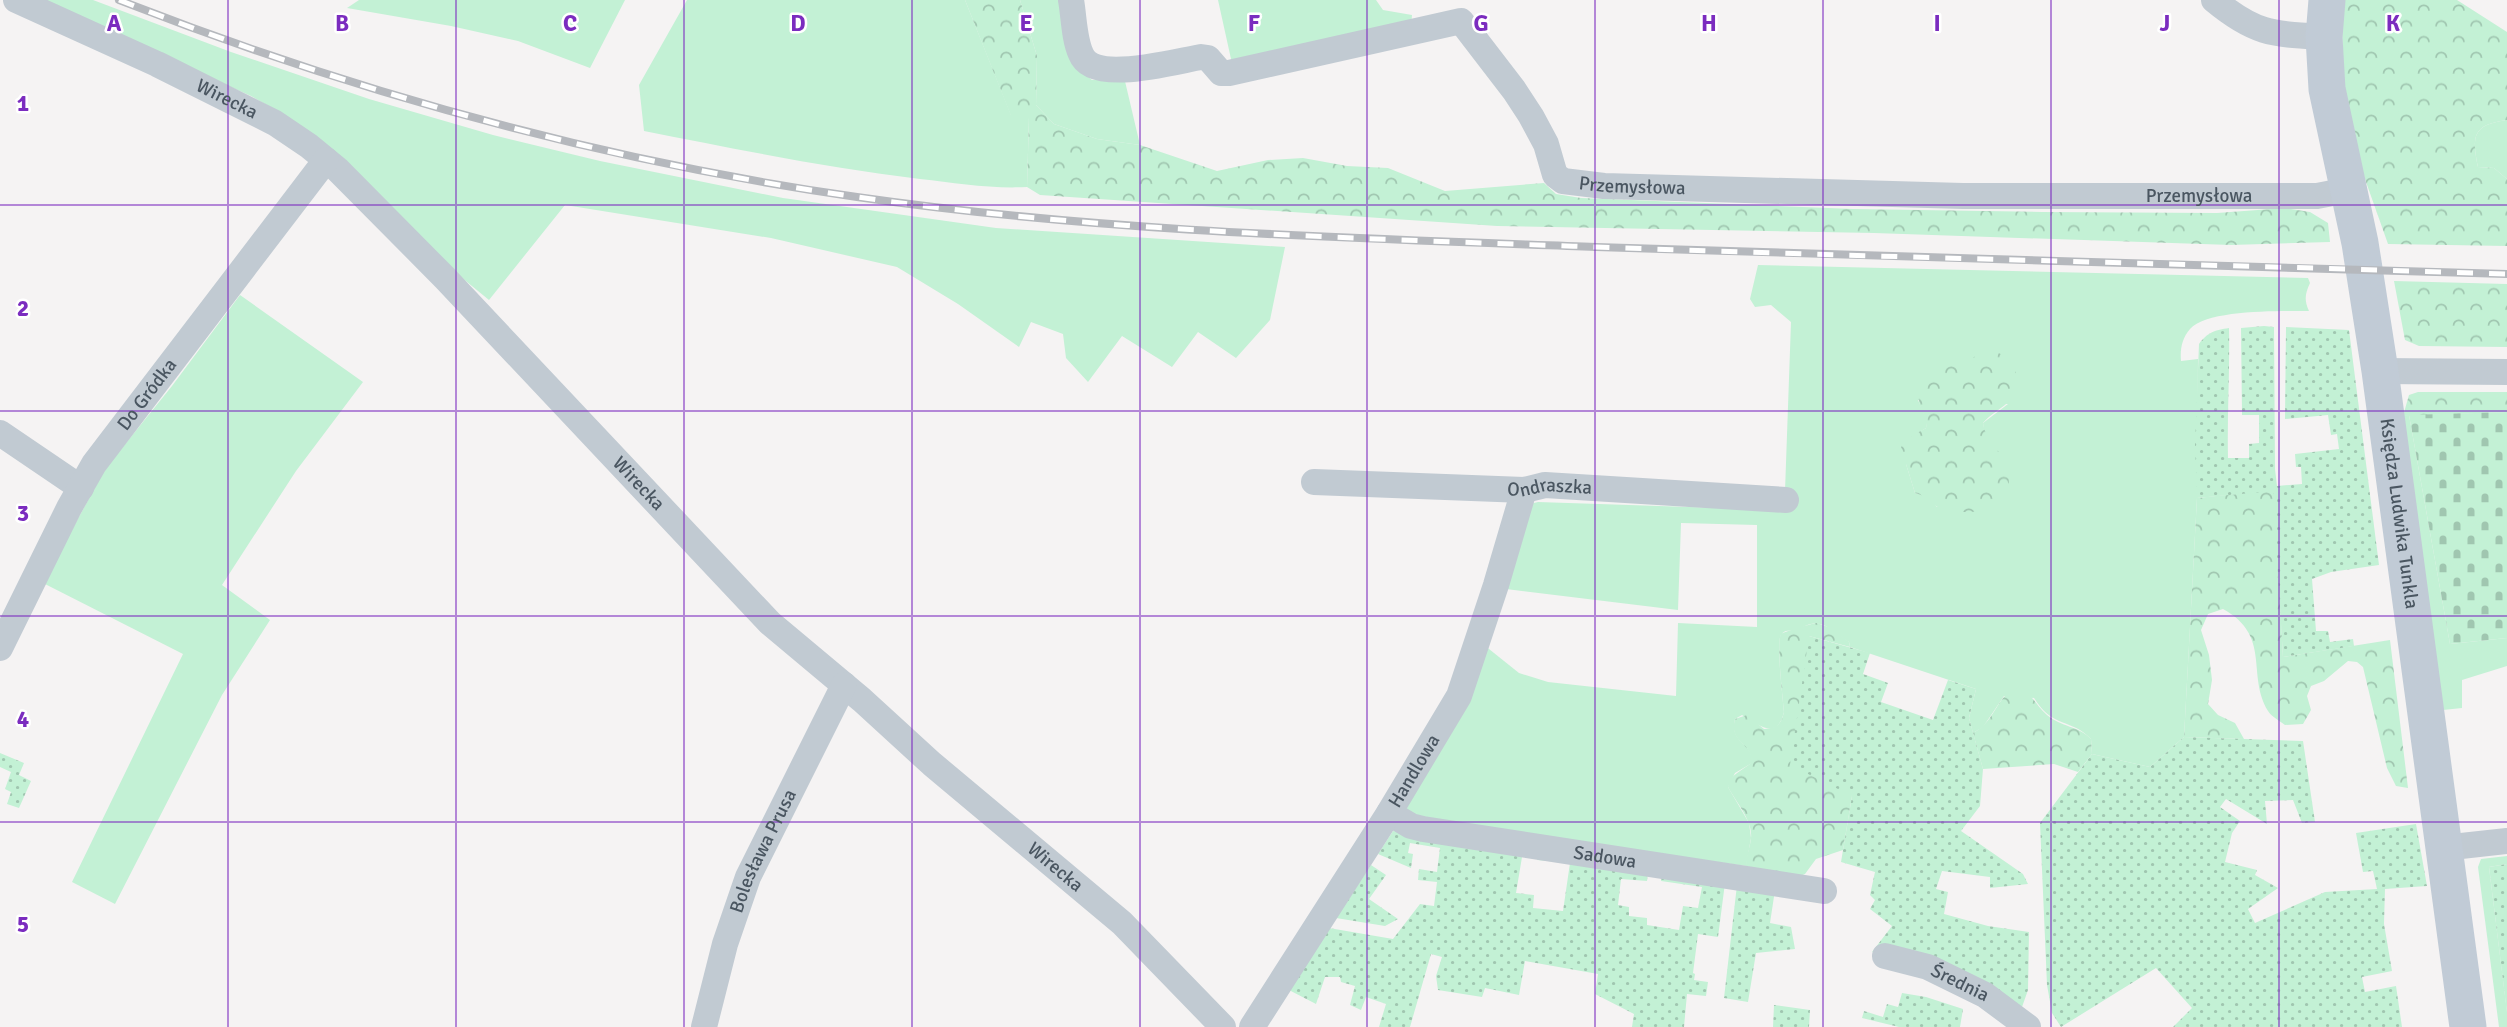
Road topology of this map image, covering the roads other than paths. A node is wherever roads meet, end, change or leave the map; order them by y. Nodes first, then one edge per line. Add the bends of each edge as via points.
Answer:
1 (16, 0) edge
2 (1071, 0) edge
3 (2214, 0) edge
4 (2327, 0) edge
5 (2324, 37) junction
6 (326, 160) junction
7 (2348, 190) junction
8 (2380, 371) junction
9 (2507, 372) edge
10 (0, 433) edge
11 (1314, 482) dead end
12 (81, 488) junction
13 (1524, 490) junction
14 (1786, 500) dead end
15 (0, 648) edge
16 (844, 685) junction
17 (1389, 813) junction
18 (2507, 841) edge
19 (2443, 848) junction
20 (1824, 891) dead end
21 (1885, 956) dead end
22 (704, 1027) edge
23 (1223, 1027) edge
24 (1252, 1027) edge
25 (2028, 1027) edge
26 (2468, 1027) edge

1 - 6 street, Wirecka via 220,94 275,123
2 - 7 street, Przemysłowa via 1081,56 1105,70 1201,57 1208,58 1220,73 1229,73 1461,20 1525,106 1546,144 1555,174 1563,181 1618,187 1963,196 2317,197
3 - 5 street via 2256,29
4 - 5 street, Księdza Ludwika Tunkla
5 - 7 street, Księdza Ludwika Tunkla via 2327,89
6 - 12 street, Do Gródka via 94,464
6 - 16 street, Wirecka via 445,278 770,623
7 - 8 street, Księdza Ludwika Tunkla
8 - 9 street
8 - 19 street, Księdza Ludwika Tunkla
10 - 12 street
11 - 13 street, Ondraszka
12 - 15 street, Do Gródka
13 - 14 street, Ondraszka via 1545,485
13 - 17 street, Handlowa via 1459,696
16 - 22 street, Bolesława Prusa via 748,877
16 - 23 street, Wirecka via 1122,923
17 - 20 street, Sadowa via 1423,830
17 - 24 street, Handlowa
18 - 19 street
19 - 26 street, Księdza Ludwika Tunkla
21 - 25 street, Średnia via 1928,967 1985,995

